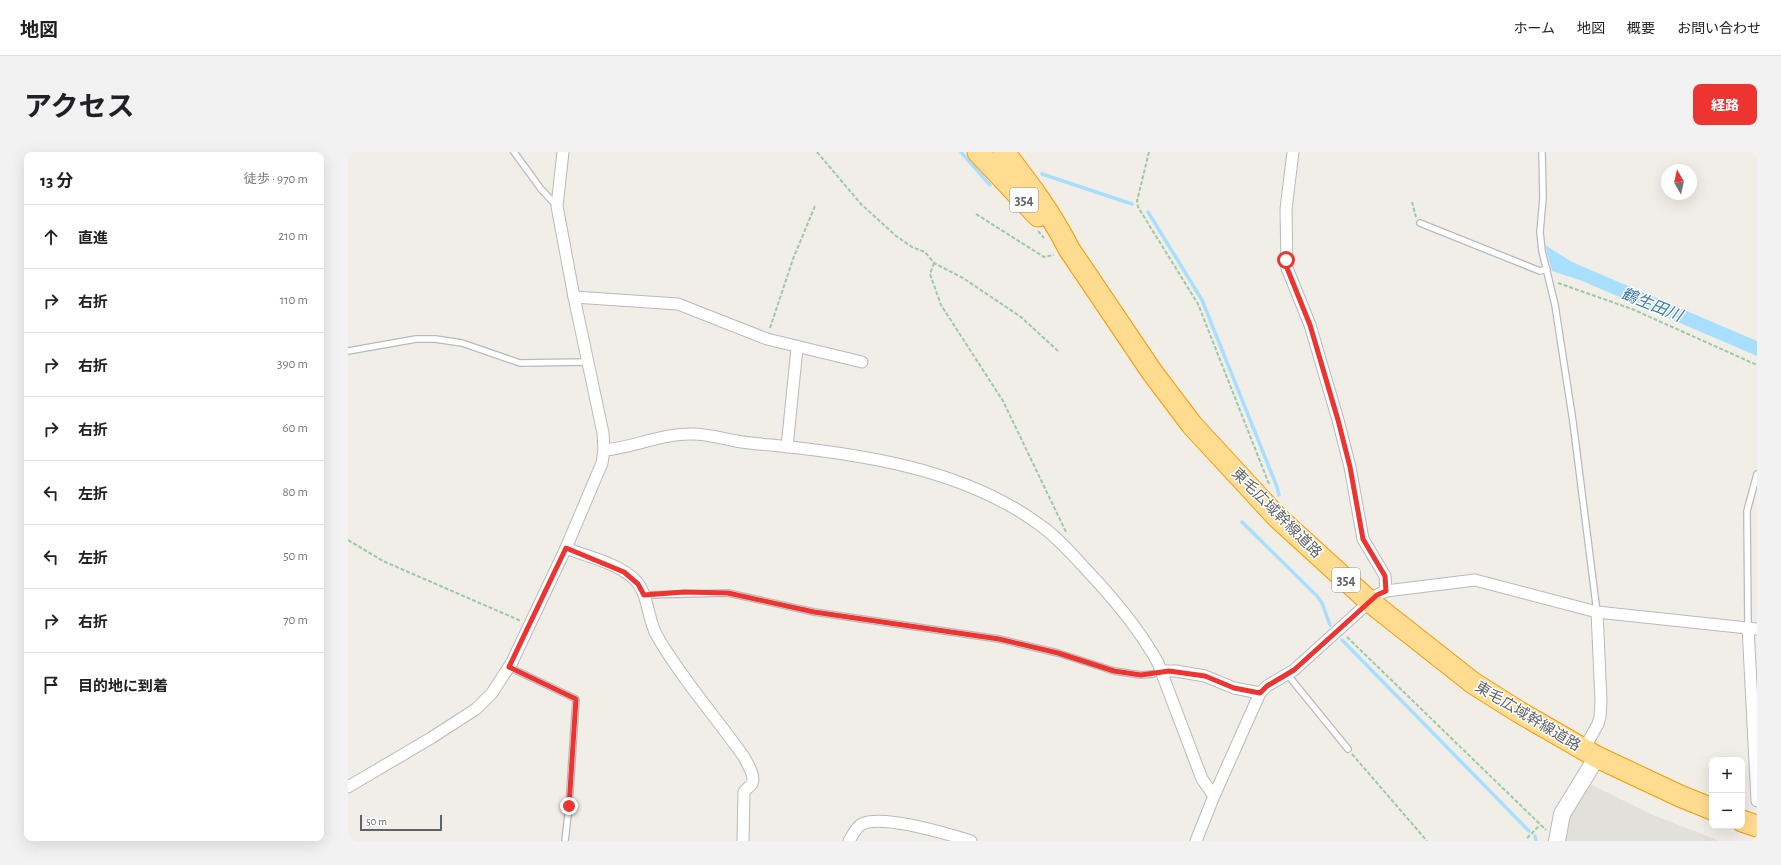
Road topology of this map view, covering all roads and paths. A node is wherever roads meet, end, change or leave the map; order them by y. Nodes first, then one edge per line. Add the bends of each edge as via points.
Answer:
1 (514, 152) edge
2 (563, 152) edge
3 (817, 152) edge
4 (978, 152) edge
5 (1004, 152) edge
6 (1149, 152) edge
7 (1293, 152) edge
8 (1542, 152) edge
9 (1412, 202) dead end
10 (557, 206) junction
11 (815, 206) dead end
12 (976, 214) dead end
13 (1420, 223) joint
14 (1038, 231) dead end
15 (1047, 242) dead end
16 (1068, 249) junction
17 (934, 263) junction
18 (1547, 269) junction
19 (1550, 281) junction
20 (574, 297) junction
21 (767, 340) junction
22 (797, 348) junction
23 (348, 351) edge
24 (1058, 351) dead end
25 (587, 362) junction
26 (862, 362) dead end
27 (1757, 366) edge
28 (787, 447) junction
29 (604, 450) junction
30 (1757, 474) edge
31 (1266, 505) junction
32 (348, 540) edge
33 (566, 548) junction
34 (1068, 549) junction
35 (644, 595) junction
36 (1378, 596) junction
37 (1597, 612) junction
38 (530, 624) junction
39 (1339, 628) junction
40 (1753, 628) edge
41 (509, 667) junction
42 (1161, 671) junction
43 (1287, 674) junction
44 (1260, 693) junction
45 (1348, 749) joint
46 (1590, 753) junction
47 (348, 787) edge
48 (1214, 796) junction
49 (1757, 801) edge
50 (1709, 808) edge
51 (1540, 825) junction
52 (1527, 838) dead end
53 (1558, 838) edge
54 (565, 841) edge
55 (744, 841) edge
56 (849, 841) edge
57 (970, 841) edge
58 (1196, 841) edge
59 (1427, 841) edge

1 - 10 lane via 540,189
2 - 10 street
3 - 17 path via 878,221 906,243 925,252
4 - 16 highway, 東毛広域幹線道路 / 354
5 - 16 highway, 東毛広域幹線道路 / 354 via 1037,194
6 - 31 path via 1137,201 1138,207 1198,304 1269,482 1270,496
7 - 36 street via 1286,209 1287,268 1310,325 1338,420 1350,467 1363,539 1385,576
8 - 18 lane via 1543,198 1540,232
9 - 13 path
10 - 20 street
11 - 21 path via 793,259
12 - 16 path via 1044,257 1051,257
13 - 18 lane via 1540,271
14 - 15 path
16 - 31 highway, 東毛広域幹線道路 / 354 via 1152,372 1192,425
17 - 24 path via 963,278 1021,317
17 - 34 path via 930,274 941,305 1003,401 1070,539
18 - 19 lane
19 - 27 path via 1632,310
19 - 37 lane via 1573,422
20 - 21 street via 678,304
20 - 25 street
21 - 22 street
22 - 26 street
22 - 28 street
23 - 25 lane via 416,339 435,339 462,343 520,363
25 - 29 street via 603,433
28 - 29 street via 688,434
28 - 34 street via 843,454 922,470 950,479 1025,515
29 - 33 street via 596,480
30 - 40 lane via 1747,511
31 - 36 highway, 東毛広域幹線道路 / 354
32 - 38 path via 383,561
33 - 35 street via 624,572 638,584
33 - 38 street
34 - 42 street via 1120,607 1151,650
35 - 42 lane via 684,592 728,593 814,612 999,639 1058,653 1114,671 1141,675
35 - 55 street via 656,634 666,651 749,766 753,781 744,792
36 - 37 street via 1475,580
36 - 39 street
36 - 46 highway, 東毛広域幹線道路 / 354 via 1474,683
37 - 40 street
37 - 46 street via 1601,701 1600,717
38 - 41 street
39 - 43 street
39 - 51 path
40 - 49 street
41 - 47 street via 492,693 476,709
41 - 54 lane via 576,699
42 - 44 street via 1205,676 1234,688
42 - 48 street via 1202,779
43 - 44 street
43 - 45 lane
44 - 48 street
45 - 59 path
46 - 50 highway, 東毛広域幹線道路 / 354
46 - 53 street via 1562,814
48 - 58 street
51 - 52 path
51 - 53 path
56 - 57 street via 858,827 876,821 912,826

